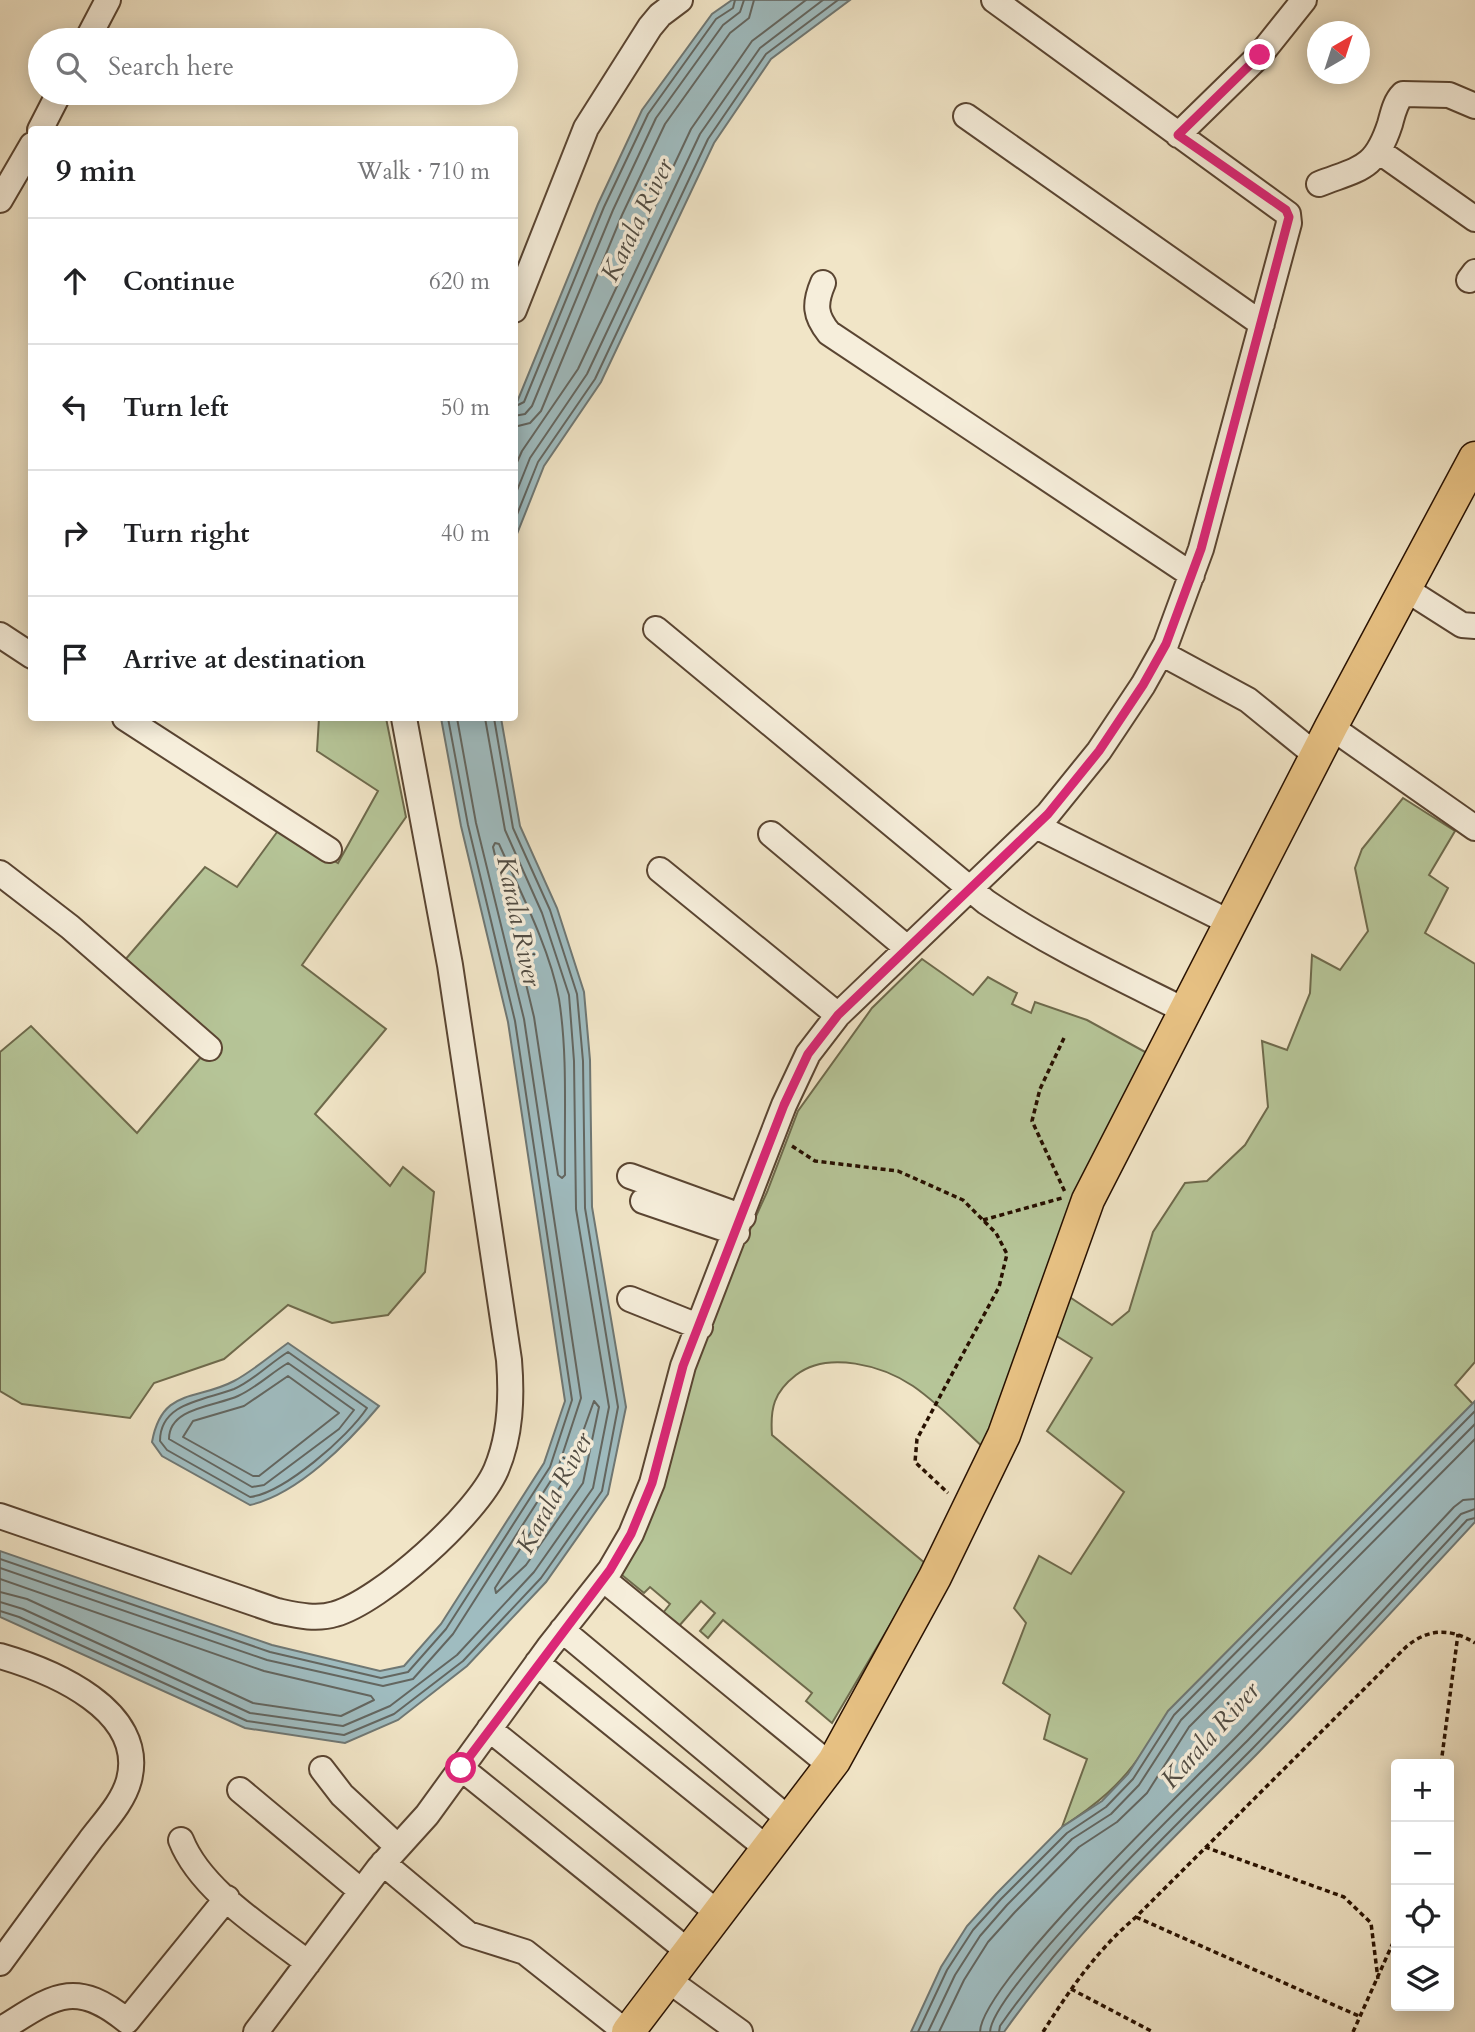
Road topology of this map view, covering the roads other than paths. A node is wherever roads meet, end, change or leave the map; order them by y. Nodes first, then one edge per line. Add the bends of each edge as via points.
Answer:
1 (108, 0) edge
2 (680, 0) edge
3 (994, 0) edge
4 (1304, 0) edge
5 (93, 28) edge
6 (53, 105) edge
7 (1475, 106) edge
8 (966, 116) dead end
9 (42, 126) edge
10 (1178, 135) junction
11 (28, 152) edge
12 (1380, 152) junction
13 (1319, 184) dead end
14 (0, 200) edge
15 (1475, 219) edge
16 (823, 283) dead end
17 (518, 300) edge
18 (1262, 324) junction
19 (1475, 458) edge
20 (1192, 575) junction
21 (1407, 590) junction
22 (1475, 626) edge
23 (656, 629) dead end
24 (0, 635) edge
25 (28, 653) edge
26 (1161, 653) junction
27 (130, 721) edge
28 (405, 721) edge
29 (1331, 727) junction
30 (1317, 756) junction
31 (1036, 826) junction
32 (1475, 828) edge
33 (771, 834) dead end
34 (328, 850) dead end
35 (660, 870) dead end
36 (0, 873) edge
37 (969, 888) junction
38 (1231, 923) junction
39 (907, 948) junction
40 (1186, 1011) junction
41 (838, 1015) junction
42 (209, 1048) dead end
43 (629, 1176) dead end
44 (643, 1201) dead end
45 (740, 1225) junction
46 (630, 1299) dead end
47 (700, 1327) junction
48 (0, 1516) edge
49 (603, 1579) junction
50 (562, 1630) junction
51 (0, 1656) edge
52 (537, 1663) junction
53 (489, 1729) junction
54 (830, 1765) junction
55 (461, 1768) junction
56 (322, 1769) dead end
57 (240, 1790) dead end
58 (791, 1821) junction
59 (181, 1840) dead end
60 (769, 1850) junction
61 (391, 1855) junction
62 (361, 1891) junction
63 (227, 1898) junction
64 (719, 1913) junction
65 (689, 1952) junction
66 (0, 1963) edge
67 (308, 1963) junction
68 (668, 1980) junction
69 (265, 2029) edge
70 (0, 2030) edge
71 (627, 2032) edge
72 (740, 2032) edge

1 - 5 street
2 - 17 street via 655,21 586,128
3 - 10 street
4 - 10 street via 1260,55
6 - 9 street
7 - 12 street via 1448,95 1403,94
8 - 18 street
10 - 18 street via 1288,214
11 - 14 street
12 - 13 street via 1367,165
12 - 15 street
16 - 20 street via 816,311 829,333
18 - 20 street
19 - 21 main road
20 - 26 street
21 - 22 street via 1462,625
21 - 29 main road
23 - 37 street
24 - 25 street
26 - 30 street via 1254,704
26 - 31 street via 1106,741
27 - 34 street
28 - 48 street via 450,965 509,1360 511,1410 488,1486 454,1525 379,1592 334,1615 314,1617 277,1611
29 - 30 main road
29 - 32 street
30 - 38 main road
31 - 37 street
31 - 38 street
33 - 39 street
35 - 41 street
36 - 42 street via 70,927
37 - 39 street
37 - 40 street via 1017,924
38 - 40 main road
39 - 41 street
40 - 54 main road via 1080,1219 1022,1386 970,1509
41 - 45 street via 808,1054
43 - 45 street
44 - 45 street
45 - 47 street
46 - 47 street
47 - 49 street via 683,1366 652,1483 631,1534
49 - 50 street
49 - 54 street
50 - 52 street
50 - 58 street
51 - 66 street via 37,1667 76,1687 104,1709 122,1729 131,1766 120,1800
52 - 53 street
52 - 60 street
53 - 55 street
53 - 64 street
54 - 58 main road
55 - 61 street
55 - 65 street
56 - 61 street
57 - 62 street
58 - 60 main road
59 - 63 street via 200,1872
60 - 64 main road
61 - 62 street
61 - 71 street via 468,1934 525,1952
62 - 67 street
63 - 67 street
63 - 70 street via 127,2021 98,1999 76,1996 48,2001
64 - 65 main road
65 - 68 main road
67 - 69 street
68 - 71 main road
68 - 72 street

